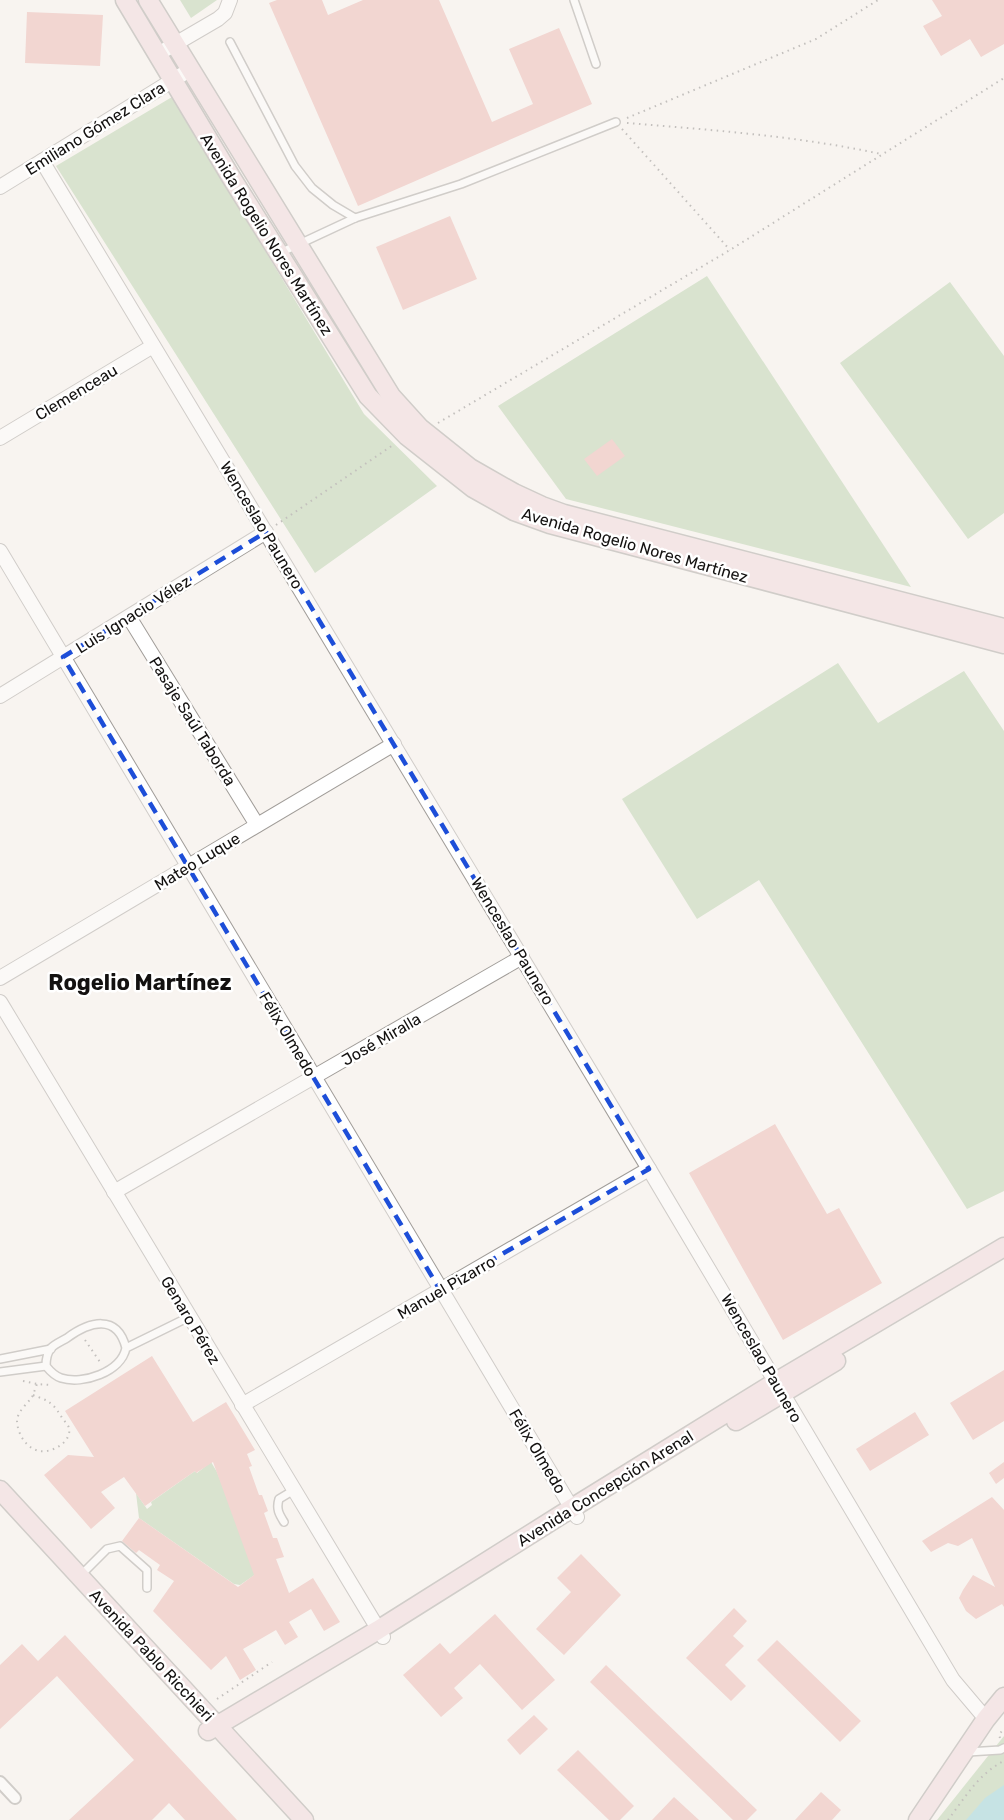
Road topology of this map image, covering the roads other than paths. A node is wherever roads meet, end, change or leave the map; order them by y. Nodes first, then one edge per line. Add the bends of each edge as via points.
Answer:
1 (126, 0) edge
2 (148, 0) edge
3 (230, 0) edge
4 (574, 0) edge
5 (230, 42) dead end
6 (176, 44) junction
7 (158, 54) junction
8 (596, 64) dead end
9 (191, 69) junction
10 (172, 80) junction
11 (616, 122) road end
12 (42, 160) junction
13 (0, 187) edge
14 (356, 218) junction
15 (298, 245) junction
16 (279, 254) junction
17 (153, 346) junction
18 (413, 432) junction
19 (0, 438) edge
20 (266, 532) junction
21 (0, 551) edge
22 (129, 616) junction
23 (1004, 628) edge
24 (1004, 644) edge
25 (63, 657) junction
26 (0, 696) edge
27 (394, 744) junction
28 (257, 825) junction
29 (188, 866) junction
30 (522, 957) junction
31 (0, 978) edge
32 (0, 1002) edge
33 (314, 1077) junction
34 (650, 1169) junction
35 (114, 1192) junction
36 (1004, 1247) edge
37 (1004, 1260) edge
38 (440, 1290) junction
39 (189, 1317) junction
40 (126, 1348) junction
41 (51, 1349) junction
42 (0, 1359) edge
43 (46, 1366) junction
44 (0, 1372) edge
45 (779, 1388) junction
46 (242, 1405) junction
47 (0, 1490) edge
48 (294, 1490) junction
49 (0, 1503) edge
50 (575, 1512) junction
51 (284, 1522) dead end
52 (80, 1576) junction
53 (147, 1588) dead end
54 (381, 1634) junction
55 (1004, 1697) edge
56 (986, 1719) junction
57 (216, 1732) junction
58 (1004, 1748) edge
59 (963, 1753) junction
60 (0, 1782) edge
61 (15, 1798) dead end
62 (288, 1820) edge
63 (304, 1820) edge
64 (918, 1820) edge

1 - 7 main road, Avenida Rogelio Nores Martínez
2 - 6 main road, Avenida Rogelio Nores Martínez
3 - 6 street via 218,19
4 - 8 lane
5 - 14 lane via 295,166 312,188
6 - 7 street
6 - 9 main road, Avenida Rogelio Nores Martínez
7 - 10 main road, Avenida Rogelio Nores Martínez
9 - 10 street, Emiliano Gómez Clara
9 - 15 main road, Avenida Rogelio Nores Martínez
10 - 12 street, Emiliano Gómez Clara
10 - 16 main road, Avenida Rogelio Nores Martínez
11 - 14 lane via 461,184
12 - 13 street, Emiliano Gómez Clara
12 - 17 street, Wenceslao Paunero
14 - 15 lane
15 - 16 lane
15 - 18 main road, Avenida Rogelio Nores Martínez
16 - 18 main road, Avenida Rogelio Nores Martínez via 368,396
17 - 19 street, Clemenceau
17 - 20 street, Wenceslao Paunero
18 - 23 main road, Avenida Rogelio Nores Martínez via 491,481 564,514
18 - 24 main road, Avenida Rogelio Nores Martínez via 473,488 533,519
20 - 22 street, Luis Ignacio Vélez
20 - 27 street, Wenceslao Paunero
21 - 25 street, Félix Olmedo
22 - 25 street, Luis Ignacio Vélez
22 - 28 street, Pasaje Saúl Taborda
25 - 26 street, Luis Ignacio Vélez
25 - 29 street, Félix Olmedo
27 - 28 street, Mateo Luque
27 - 30 street, Wenceslao Paunero
28 - 29 street, Mateo Luque
29 - 31 street, Mateo Luque
29 - 33 street, Félix Olmedo
30 - 33 street, José Miralla
30 - 34 street, Wenceslao Paunero
32 - 35 street, Genaro Pérez
33 - 35 street, José Miralla
33 - 38 street, Félix Olmedo
34 - 38 street, Manuel Pizarro
34 - 45 street, Wenceslao Paunero
35 - 39 street, Genaro Pérez
36 - 45 main road, Avenida Concepción Arenal
37 - 45 main road, Avenida Concepción Arenal
38 - 46 street, Manuel Pizarro
38 - 50 street, Félix Olmedo
39 - 40 lane
39 - 46 street, Genaro Pérez
40 - 41 lane via 116,1329 94,1323
40 - 43 lane via 119,1361 93,1378 59,1377
41 - 42 lane
41 - 43 lane
43 - 44 lane
45 - 50 main road, Avenida Concepción Arenal
45 - 56 street, Wenceslao Paunero via 953,1680
46 - 48 street, Genaro Pérez
47 - 52 main road, Avenida Pablo Ricchieri
48 - 51 lane via 279,1499 277,1510
48 - 54 street, Genaro Pérez
49 - 57 main road, Avenida Pablo Ricchieri
50 - 54 main road, Avenida Concepción Arenal
52 - 53 lane via 107,1549 120,1546 147,1570
52 - 57 main road, Avenida Pablo Ricchieri via 202,1709
54 - 57 main road, Avenida Concepción Arenal
55 - 56 main road
56 - 59 main road
57 - 62 main road, Avenida Pablo Ricchieri
57 - 63 main road, Avenida Pablo Ricchieri
58 - 59 lane
59 - 64 main road
60 - 61 street

